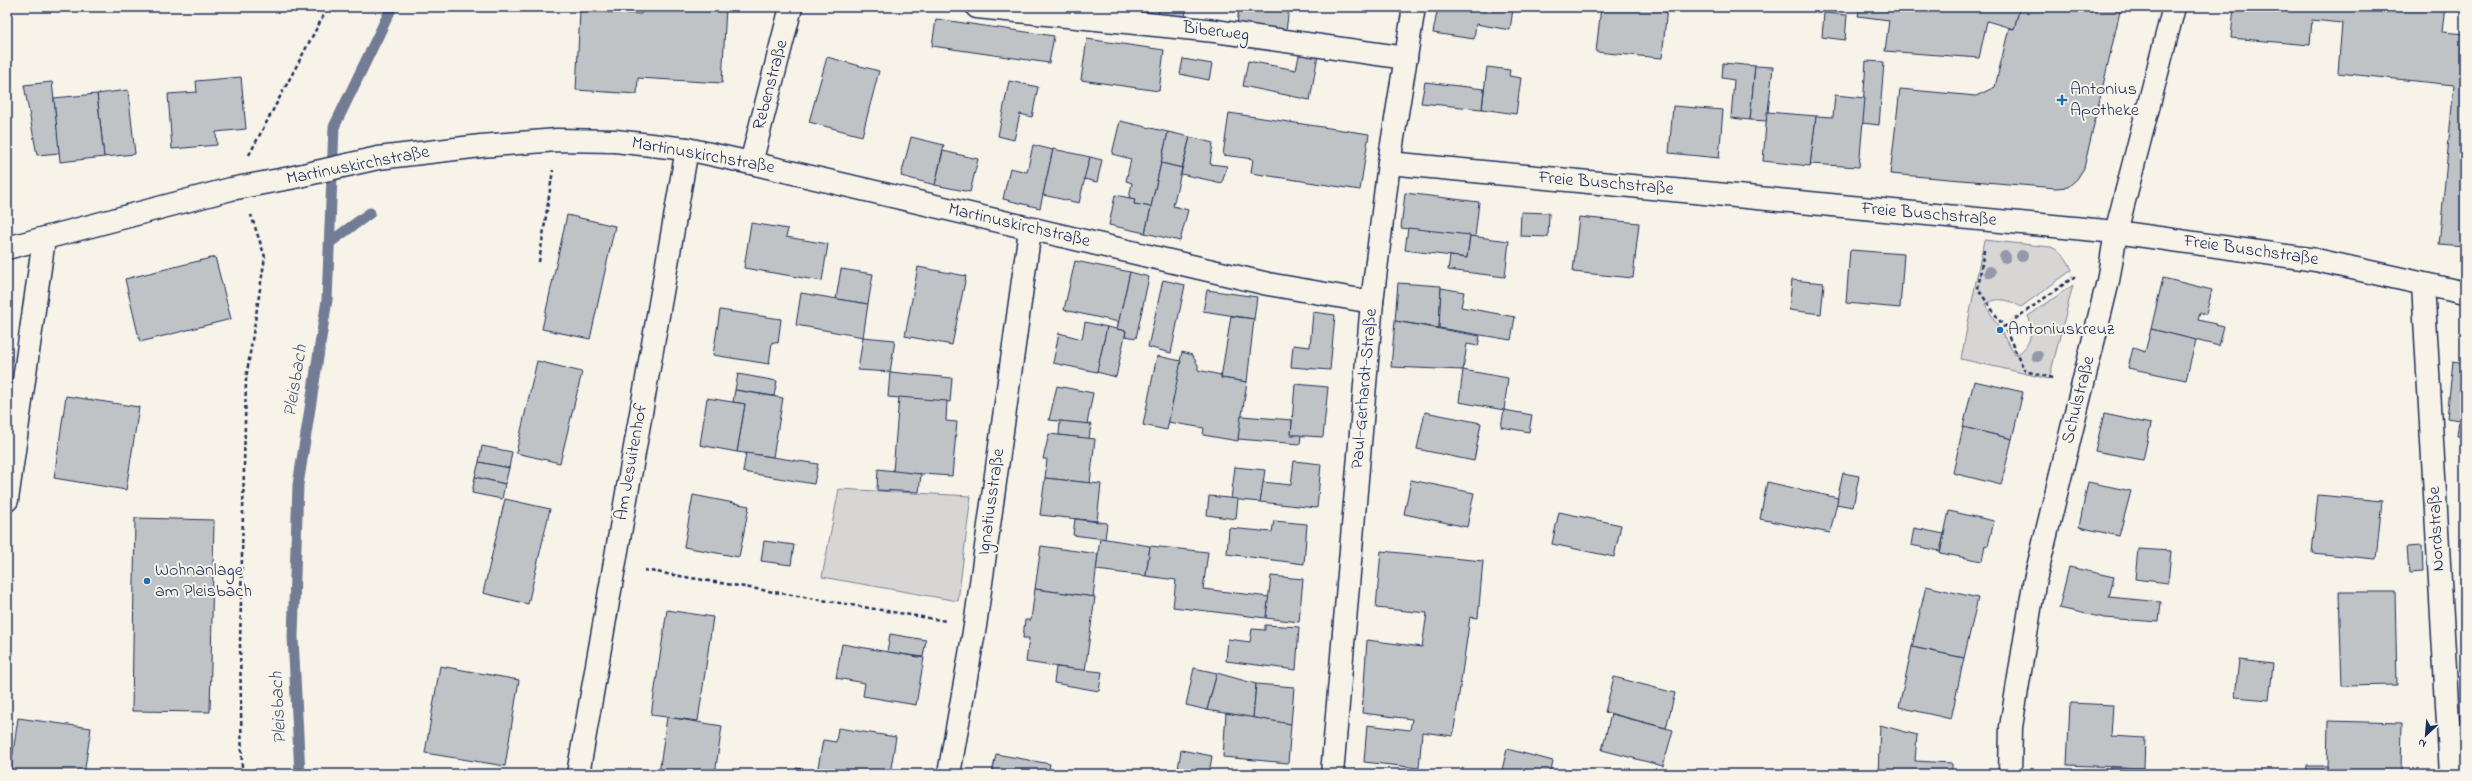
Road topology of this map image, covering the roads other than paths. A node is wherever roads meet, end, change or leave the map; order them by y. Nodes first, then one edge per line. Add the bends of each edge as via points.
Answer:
1 (792, 7) edge
2 (977, 7) edge
3 (1414, 7) edge
4 (2174, 7) edge
5 (1406, 58) junction
6 (687, 149) junction
7 (751, 163) junction
8 (1389, 163) junction
9 (1030, 230) junction
10 (2116, 232) junction
11 (44, 239) junction
12 (7, 248) edge
13 (2423, 284) junction
14 (2465, 293) edge
15 (1372, 302) junction
16 (7, 500) edge
17 (578, 774) edge
18 (949, 774) edge
19 (1332, 774) edge
20 (2010, 774) edge
21 (2451, 774) edge

1 - 7 street, Rebenstraße
2 - 5 street, Biberweg via 1215,31
3 - 5 street, Paul-Gerhardt-Straße
4 - 10 street, Schulstraße
5 - 8 street, Paul-Gerhardt-Straße
6 - 7 street, Martinuskirchstraße
6 - 11 street, Martinuskirchstraße via 615,141 557,140 378,158 236,189
6 - 17 street, Am Jesuitenhof
7 - 9 street, Martinuskirchstraße
8 - 10 street, Freie Buschstraße
8 - 15 street, Paul-Gerhardt-Straße
9 - 15 street, Martinuskirchstraße via 1268,284
9 - 18 street, Ignatiusstraße via 974,626
10 - 13 street, Freie Buschstraße via 2316,260
10 - 20 street, Schulstraße via 2108,281 2034,584 2011,726
11 - 12 street, Martinuskirchstraße
11 - 16 street
13 - 14 street, Freie Buschstraße
13 - 21 street, Nordstraße
15 - 19 street, Paul-Gerhardt-Straße

